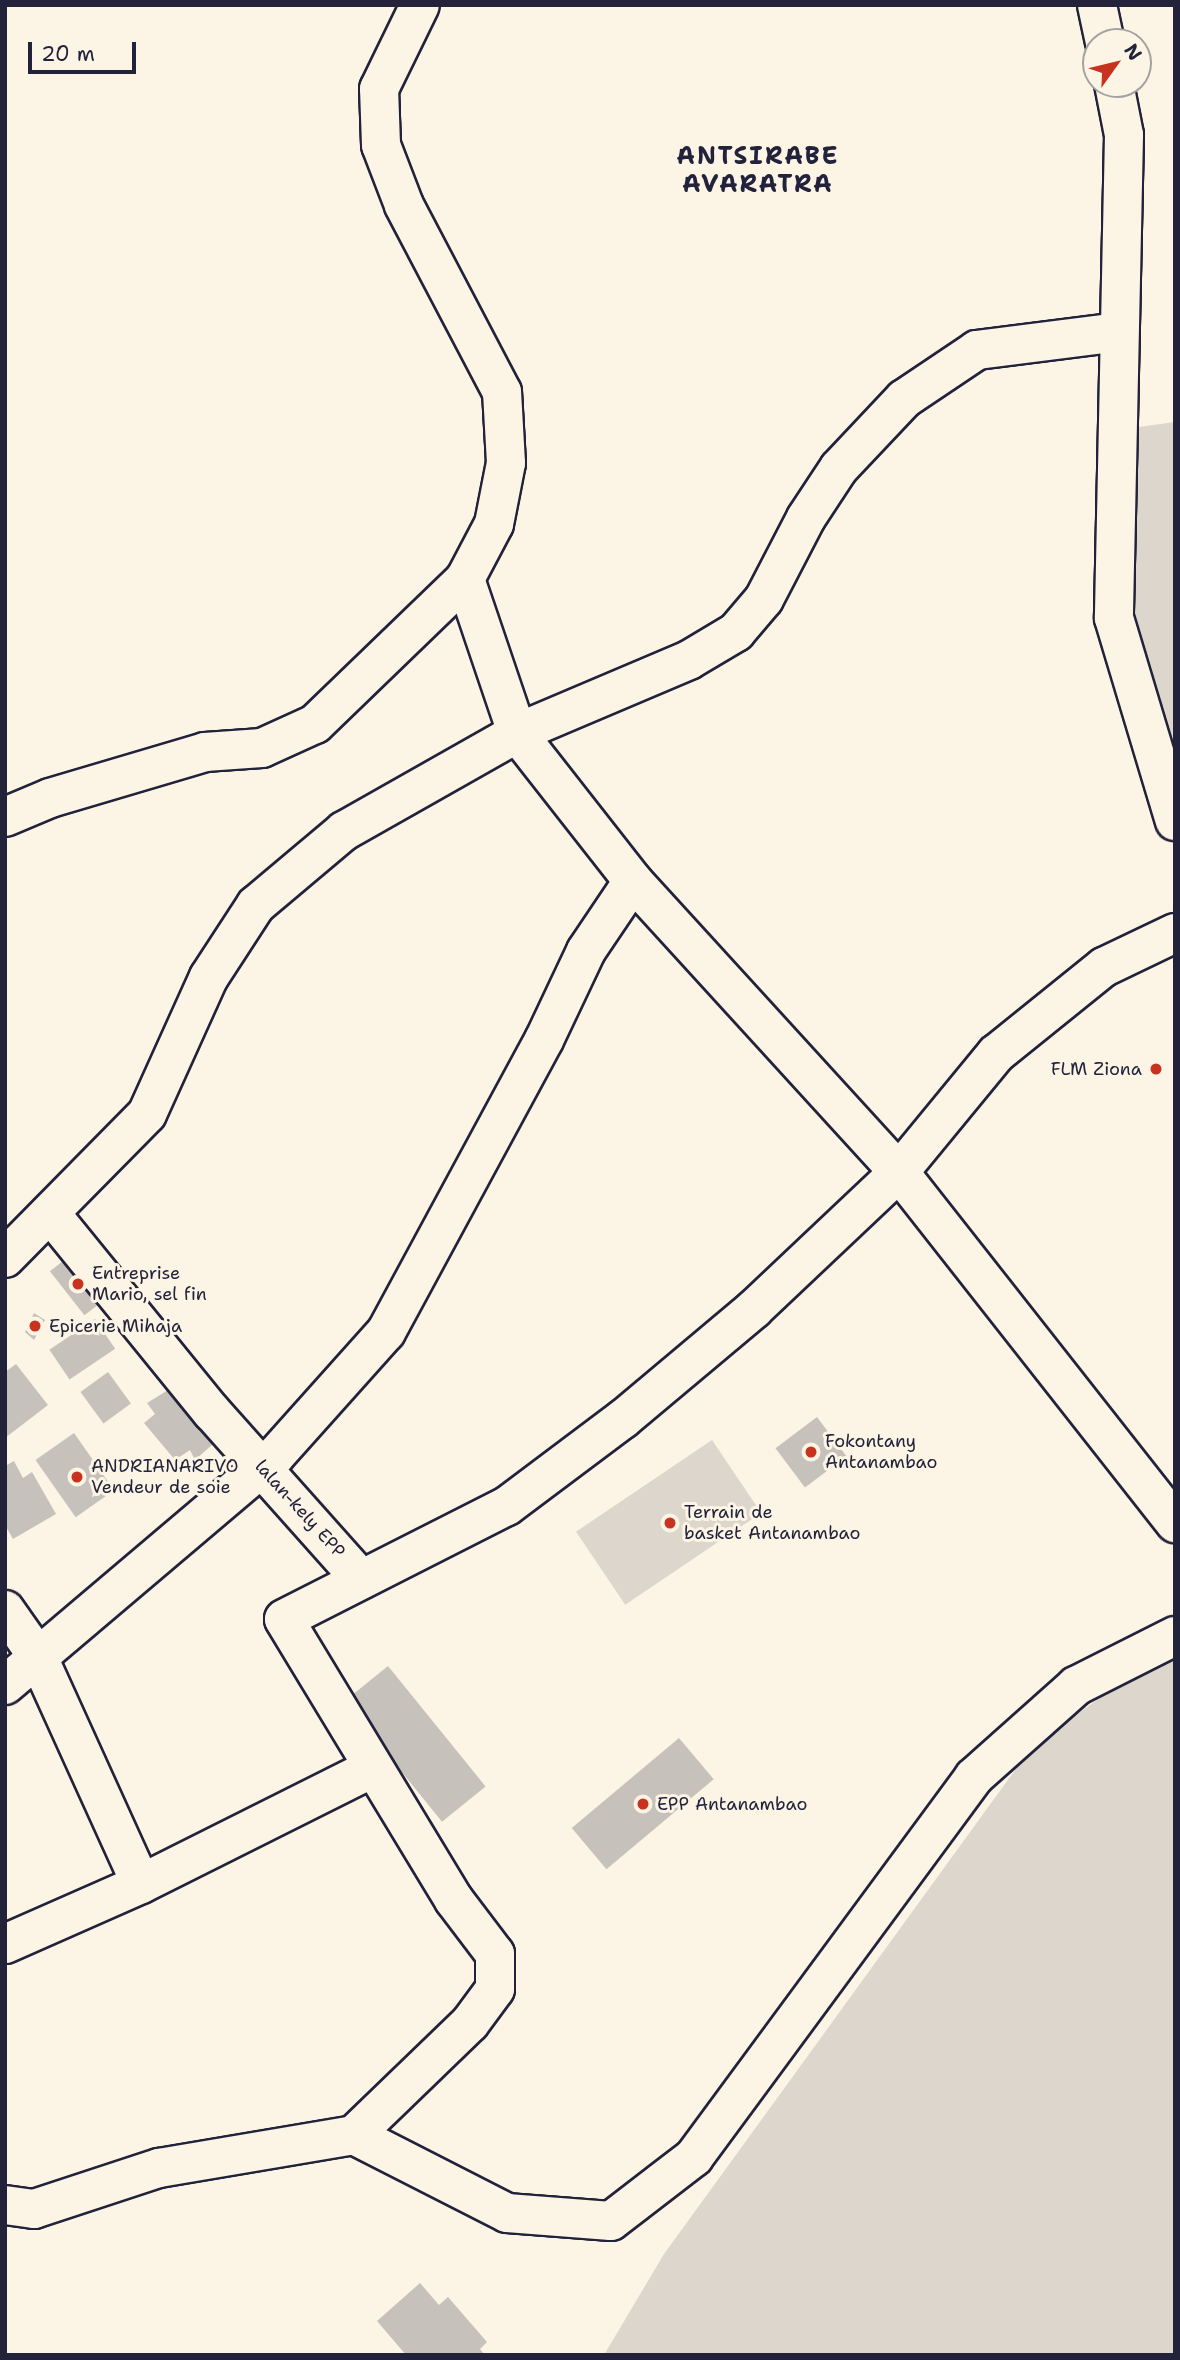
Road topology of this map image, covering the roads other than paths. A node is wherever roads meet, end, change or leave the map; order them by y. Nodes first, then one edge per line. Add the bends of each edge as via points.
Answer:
1 (420, 5) edge
2 (1097, 5) edge
3 (1102, 28) edge
4 (1117, 98) edge
5 (1119, 332) junction
6 (465, 579) junction
7 (517, 733) junction
8 (5, 817) edge
9 (1175, 821) edge
10 (633, 881) junction
11 (1175, 933) edge
12 (899, 1172) junction
13 (50, 1213) junction
14 (5, 1258) edge
15 (1175, 1523) edge
16 (361, 1580) junction
17 (5, 1610) edge
18 (1175, 1636) edge
19 (37, 1657) junction
20 (5, 1685) edge
21 (373, 1768) junction
22 (141, 1884) junction
23 (5, 1944) edge
24 (354, 2135) junction
25 (5, 2205) edge

1 - 6 street via 379,89 381,145 404,205 502,392 506,463 494,524
2 - 3 street
4 - 5 street via 1124,135
5 - 7 street via 977,350 904,399 839,468 806,518 764,599 736,632 689,660
5 - 9 street via 1114,618
6 - 7 street
6 - 8 street via 315,724 262,748 205,752
7 - 10 street
7 - 13 street via 344,831 256,905 209,977 147,1114
10 - 12 street
10 - 19 street via 586,951 544,1040 386,1332 275,1456
11 - 12 street via 1104,967 996,1054
12 - 15 street
12 - 16 street via 754,1309 623,1419 507,1506
13 - 14 street
13 - 16 street, lalan-kely EPP via 212,1412
16 - 21 street via 284,1619
17 - 19 street
18 - 24 street via 1076,1686 974,1777 694,2157 611,2221 507,2213
19 - 20 street
19 - 22 street
21 - 22 street
21 - 24 street via 454,1900 495,1954 495,1990 470,2023
22 - 23 street
24 - 25 street via 159,2168 34,2209

